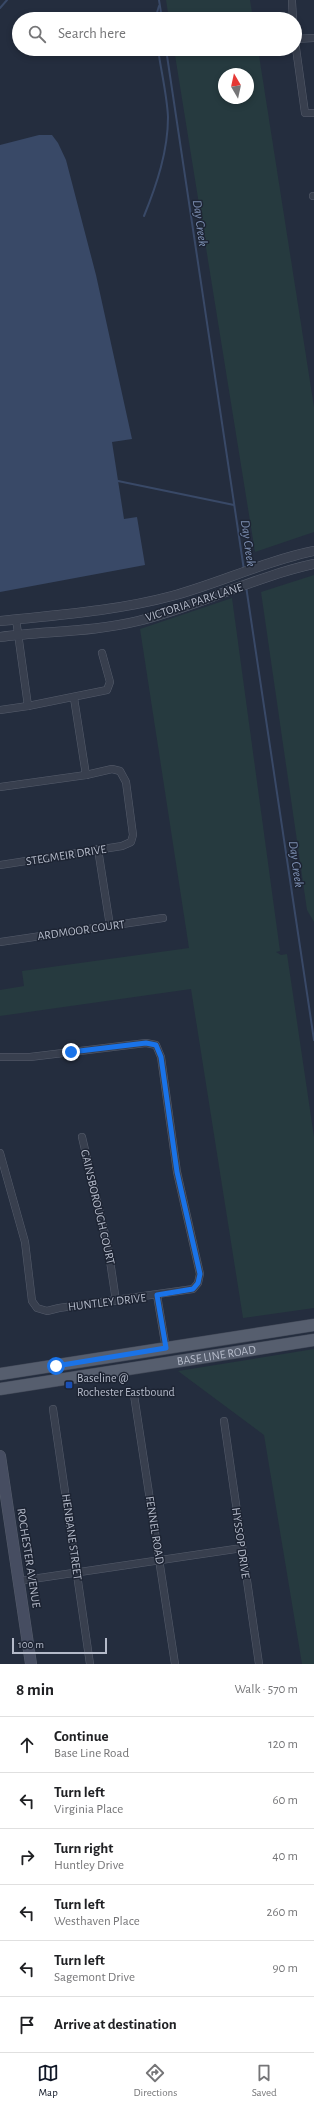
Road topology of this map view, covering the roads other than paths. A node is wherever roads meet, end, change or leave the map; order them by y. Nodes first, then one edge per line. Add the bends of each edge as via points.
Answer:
1 (292, 2) dead end
2 (293, 12) edge
3 (314, 38) edge
4 (302, 39) edge
5 (297, 56) edge
6 (314, 114) edge
7 (314, 550) edge
8 (314, 564) edge
9 (16, 619) junction
10 (0, 621) edge
11 (18, 635) junction
12 (0, 637) edge
13 (102, 653) dead end
14 (74, 698) junction
15 (28, 706) junction
16 (0, 710) edge
17 (86, 775) junction
18 (0, 788) edge
19 (98, 849) junction
20 (0, 865) edge
21 (163, 918) dead end
22 (110, 926) junction
23 (0, 942) edge
24 (0, 1057) edge
25 (82, 1137) dead end
26 (0, 1156) edge
27 (157, 1295) junction
28 (116, 1301) junction
29 (314, 1325) edge
30 (314, 1340) edge
31 (166, 1348) junction
32 (0, 1374) edge
33 (0, 1389) edge
34 (134, 1395) dead end
35 (53, 1409) dead end
36 (224, 1421) dead end
37 (0, 1456) edge
38 (242, 1548) junction
39 (160, 1560) junction
40 (77, 1572) junction
41 (19, 1581) junction
42 (31, 1664) edge
43 (90, 1664) edge
44 (175, 1664) edge
45 (259, 1664) edge

1 - 2 street
3 - 4 street
5 - 6 street via 305,113
7 - 9 street, VICTORIA PARK LANE via 154,600 89,611
8 - 11 street, VICTORIA PARK LANE via 137,621 85,630
9 - 10 street, VICTORIA PARK LANE
9 - 11 street
11 - 12 street, VICTORIA PARK LANE
11 - 15 street
13 - 14 street via 110,682 107,690
14 - 15 street
14 - 17 street
15 - 16 street
17 - 18 street
17 - 19 street, STEGMEIR DRIVE via 112,769 120,771 126,782 132,822 131,842 122,846
19 - 20 street, STEGMEIR DRIVE
19 - 22 street
21 - 22 street, ARDMOOR COURT
22 - 23 street, ARDMOOR COURT
24 - 27 street, HUNTLEY DRIVE via 30,1057 146,1043 156,1045 161,1057 177,1172 200,1274 193,1289
25 - 28 street, GAINSBOROUGH COURT via 108,1247
26 - 28 street, HUNTLEY DRIVE via 25,1242 32,1301 37,1308 47,1311
27 - 28 street, HUNTLEY DRIVE
27 - 31 street
29 - 31 main road, BASE LINE ROAD
30 - 33 main road, BASE LINE ROAD
31 - 32 main road, BASE LINE ROAD
34 - 39 street, FENNEL ROAD
35 - 40 street, HENBANE STREET
36 - 38 street, HYSSOP DRIVE
37 - 41 main road, ROCHESTER AVENUE
38 - 39 street
38 - 45 street, HYSSOP DRIVE
39 - 40 street
39 - 44 street, FENNEL ROAD
40 - 41 street
40 - 43 street, HENBANE STREET
41 - 42 main road, ROCHESTER AVENUE

